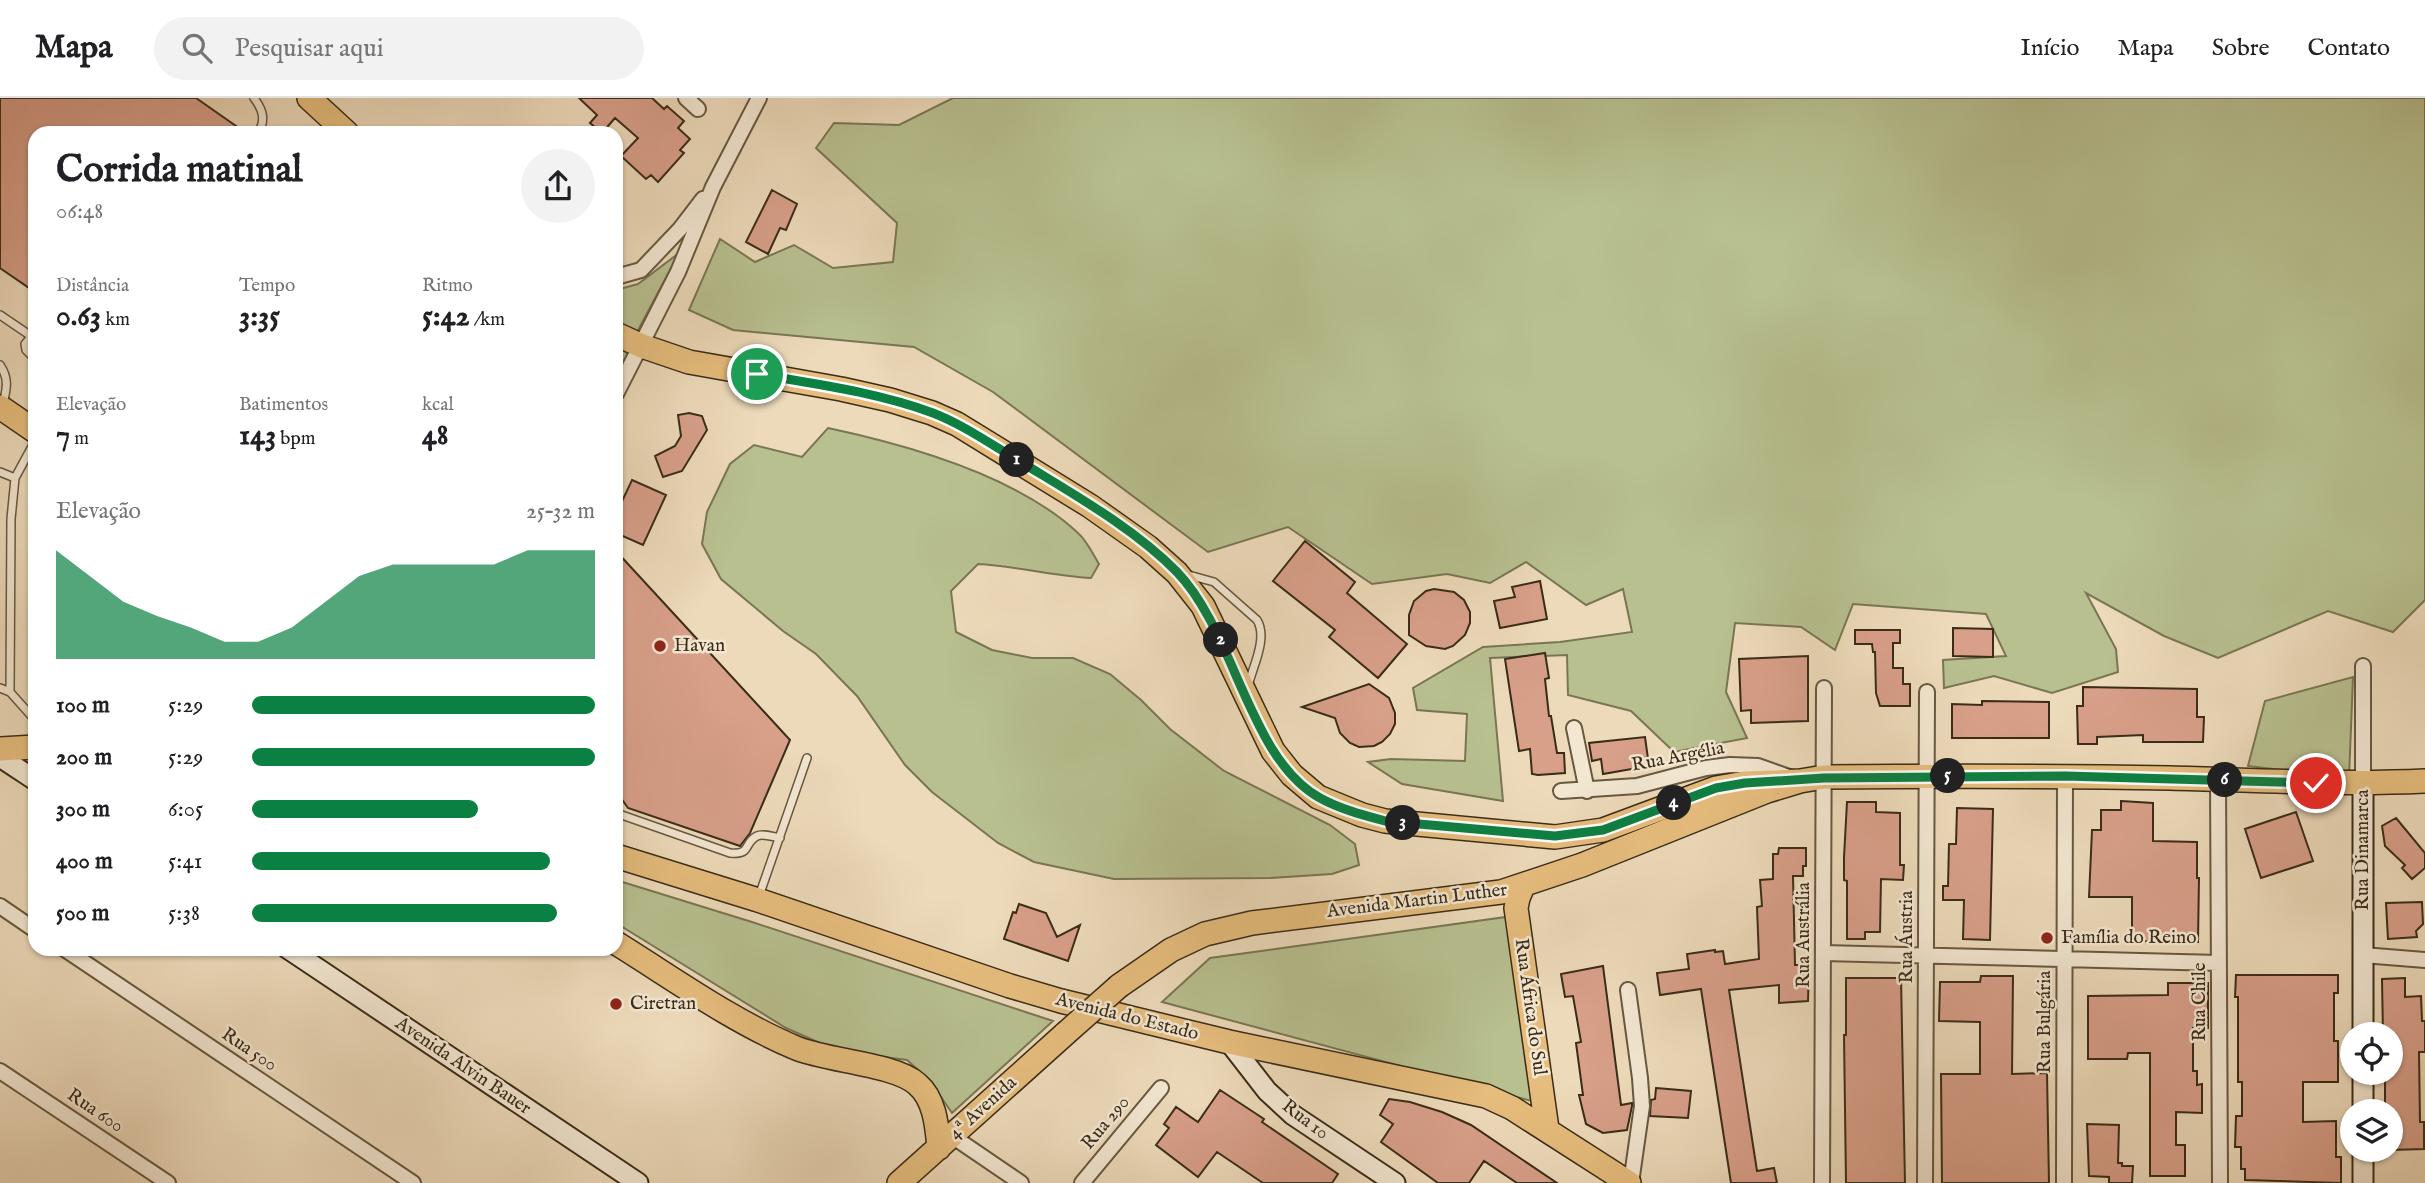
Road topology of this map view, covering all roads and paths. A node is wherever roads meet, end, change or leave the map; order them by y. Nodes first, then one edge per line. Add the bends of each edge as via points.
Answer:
1 (254, 98) edge
2 (309, 98) edge
3 (687, 98) edge
4 (760, 98) edge
5 (698, 109) dead end
6 (262, 126) edge
7 (339, 126) edge
8 (713, 187) junction
9 (623, 275) edge
10 (0, 315) edge
11 (28, 331) edge
12 (623, 337) edge
13 (642, 346) junction
14 (0, 365) edge
15 (623, 381) edge
16 (1, 408) edge
17 (28, 426) edge
18 (28, 454) edge
19 (0, 472) edge
20 (15, 478) junction
21 (1177, 573) junction
22 (2363, 666) dead end
23 (0, 688) edge
24 (1824, 688) dead end
25 (10, 692) junction
26 (1927, 692) dead end
27 (1245, 693) junction
28 (28, 712) edge
29 (1574, 728) dead end
30 (28, 747) edge
31 (0, 749) edge
32 (0, 757) edge
33 (807, 758) dead end
34 (28, 775) edge
35 (1927, 776) junction
36 (2065, 776) junction
37 (1824, 778) junction
38 (2218, 779) junction
39 (1800, 780) junction
40 (2425, 781) edge
41 (2363, 784) junction
42 (1561, 791) dead end
43 (1587, 791) junction
44 (623, 815) edge
45 (780, 838) junction
46 (623, 858) edge
47 (1523, 886) junction
48 (758, 900) junction
49 (0, 906) edge
50 (28, 925) edge
51 (623, 947) edge
52 (1824, 953) junction
53 (1926, 955) junction
54 (2363, 955) junction
55 (75, 956) edge
56 (299, 956) edge
57 (2064, 959) junction
58 (2425, 960) edge
59 (2219, 963) junction
60 (1628, 990) dead end
61 (2363, 1022) edge
62 (1066, 1033) joint
63 (1229, 1042) junction
64 (0, 1071) edge
65 (1161, 1088) dead end
66 (1547, 1129) junction
67 (946, 1142) junction
68 (2363, 1162) edge
69 (168, 1183) edge
70 (413, 1183) edge
71 (638, 1183) edge
72 (899, 1183) edge
73 (1021, 1183) edge
74 (1082, 1183) edge
75 (1395, 1183) edge
76 (1630, 1183) edge
77 (1822, 1183) edge
78 (1925, 1183) edge
79 (2064, 1183) edge
80 (2220, 1183) edge
81 (2363, 1183) edge

1 - 6 lane via 262,108
2 - 7 main road
3 - 5 street
4 - 8 street
8 - 9 street via 641,270
8 - 13 street
10 - 11 lane
12 - 13 main road
13 - 15 street
13 - 21 main road via 690,362 891,400 957,424 1090,506
14 - 16 lane via 7,384
16 - 17 main road
18 - 20 lane
19 - 20 lane
20 - 25 lane via 10,519
21 - 27 main road via 1203,606
21 - 27 lane via 1214,582 1261,626
22 - 41 street, Rua Dinamarca
23 - 25 lane
24 - 37 street, Rua Austrália
25 - 28 lane
26 - 35 street, Rua Áustria
27 - 39 main road via 1273,751 1292,775 1318,797 1385,821 1555,836 1603,830 1716,788
29 - 43 street
30 - 31 main road
32 - 34 street
33 - 45 lane
35 - 36 main road, Avenida Martin Luther
35 - 37 main road, Avenida Martin Luther
35 - 53 street, Rua Áustria
36 - 38 main road, Avenida Martin Luther
36 - 57 street, Rua Bulgária
37 - 39 main road, Avenida Martin Luther
37 - 52 street, Rua Austrália
38 - 41 main road, Avenida Martin Luther
38 - 59 street, Rua Chile
39 - 43 street, Rua Argélia via 1758,766 1730,765 1637,786
39 - 47 main road, Avenida Martin Luther
40 - 41 main road, Avenida Martin Luther
41 - 54 street, Rua Dinamarca
42 - 43 street, Rua Argélia
44 - 45 lane via 730,853 740,854 760,835
45 - 48 lane
46 - 48 main road, Avenida do Estado
47 - 62 main road, Avenida Martin Luther, bridge via 1466,898 1252,923 1205,934 1171,950 1119,986
47 - 66 main road, Rua África do Sul via 1516,908
48 - 63 main road, Avenida do Estado via 1010,986
49 - 50 street
51 - 67 main road via 773,1038 824,1057 906,1075 930,1100
52 - 53 street
52 - 77 street, Rua Austrália
53 - 57 street
53 - 78 street, Rua Áustria
54 - 58 street
54 - 61 street, Rua Dinamarca
55 - 70 street, Rua 500
56 - 71 street, Avenida Alvin Bauer
57 - 59 street
57 - 79 street, Rua Bulgária
59 - 80 street, Rua Chile
60 - 76 street via 1642,1106
62 - 67 main road, 4ª Avenida
63 - 66 main road, Avenida do Estado via 1486,1096
63 - 75 street, Rua 10 via 1267,1091 1293,1115
64 - 69 street, Rua 600
65 - 74 street, Rua 290
66 - 76 main road, Avenida do Estado
67 - 72 main road, 4ª Avenida
67 - 73 street
68 - 81 street

